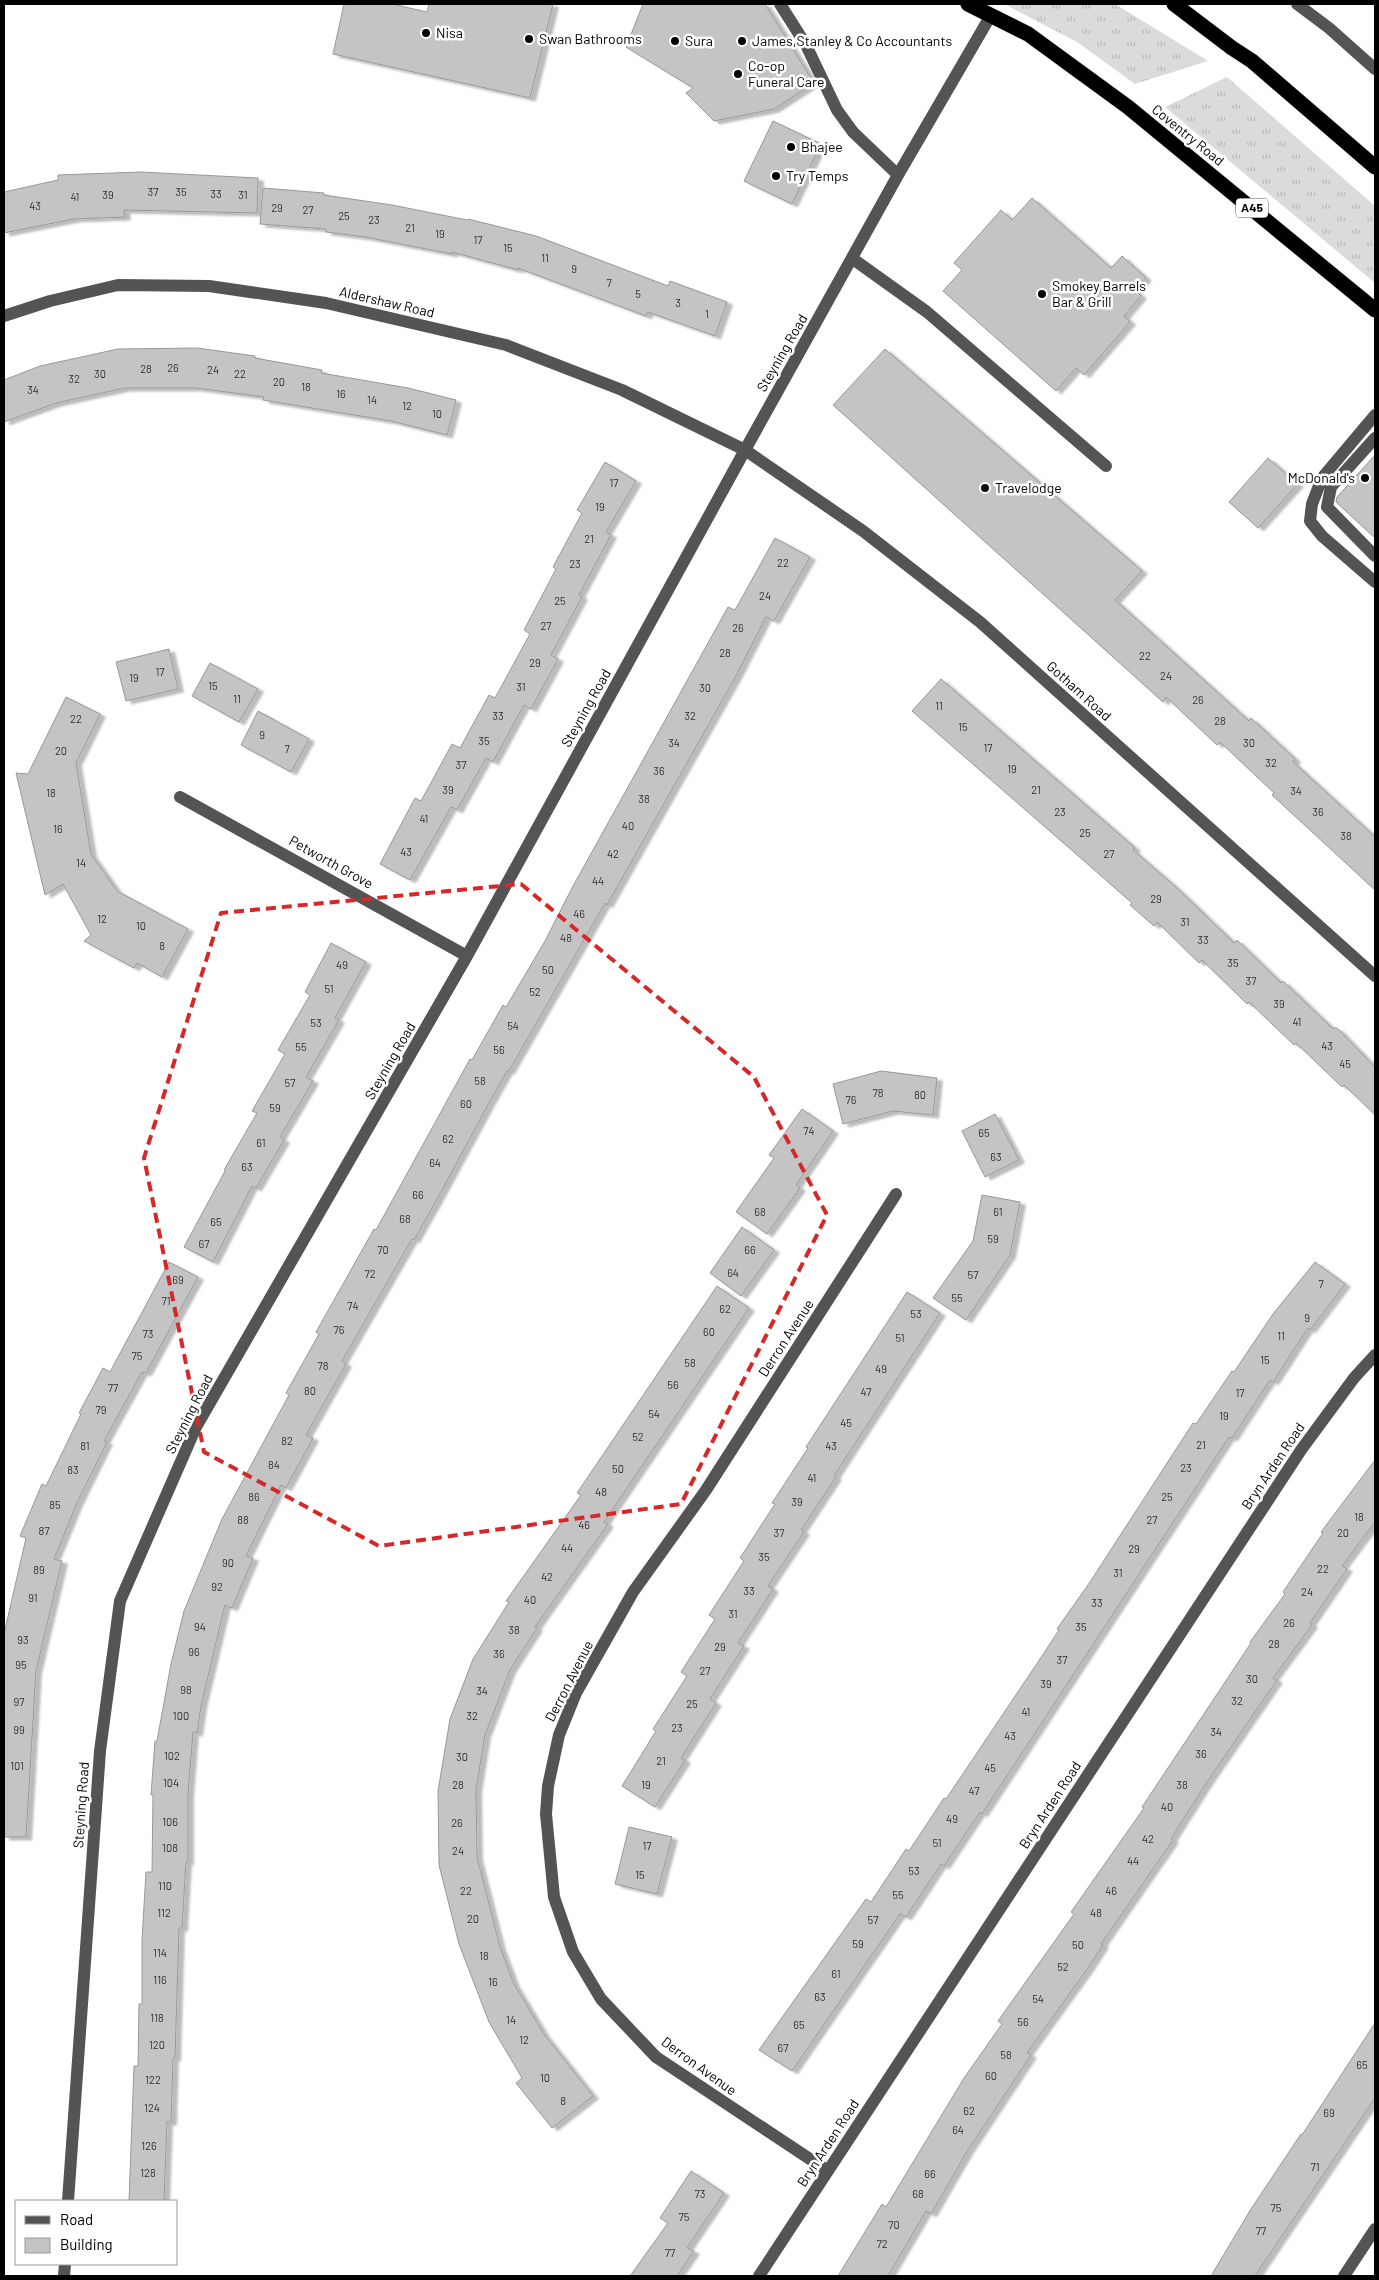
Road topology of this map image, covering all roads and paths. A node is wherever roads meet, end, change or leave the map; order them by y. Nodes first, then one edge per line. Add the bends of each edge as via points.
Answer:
1 (780, 4) edge
2 (968, 4) edge
3 (1174, 4) edge
4 (1297, 4) edge
5 (991, 16) junction
6 (1375, 69) edge
7 (1375, 167) edge
8 (898, 175) junction
9 (852, 259) junction
10 (1375, 310) edge
11 (4, 316) edge
12 (1375, 415) edge
13 (1375, 438) edge
14 (745, 450) junction
15 (1106, 466) dead end
16 (1375, 556) edge
17 (1375, 582) edge
18 (180, 797) dead end
19 (468, 956) junction
20 (1375, 976) edge
21 (896, 1194) dead end
22 (1375, 1356) edge
23 (828, 2171) junction
24 (68, 2200) edge
25 (1375, 2229) edge
26 (759, 2276) edge
27 (1344, 2276) edge

1 - 8 street via 806,45 837,110 853,132
2 - 5 highway, Coventry Road / A45
3 - 7 highway via 1252,61
4 - 6 street
5 - 8 street, Steyning Road
5 - 10 highway, Coventry Road / A45 via 1028,34 1128,107
8 - 9 street, Steyning Road
9 - 14 street, Steyning Road
9 - 15 street via 927,312
11 - 14 street, Aldershaw Road via 50,300 118,285 209,286 326,303 506,345 622,390
12 - 17 street via 1322,478 1312,504 1310,521 1322,536
13 - 16 street via 1331,487 1327,507
14 - 19 street, Steyning Road
14 - 20 street, Gotham Road via 863,531 980,622
18 - 19 street, Petworth Grove
19 - 24 street, Steyning Road via 196,1427 120,1601 100,1751
21 - 23 street, Derron Avenue via 706,1490 633,1592 576,1693 559,1735 548,1786 546,1814 554,1897 573,1952 601,1999 656,2056
22 - 23 street, Bryn Arden Road via 1354,1378 1301,1450
23 - 26 street, Bryn Arden Road
25 - 27 street

